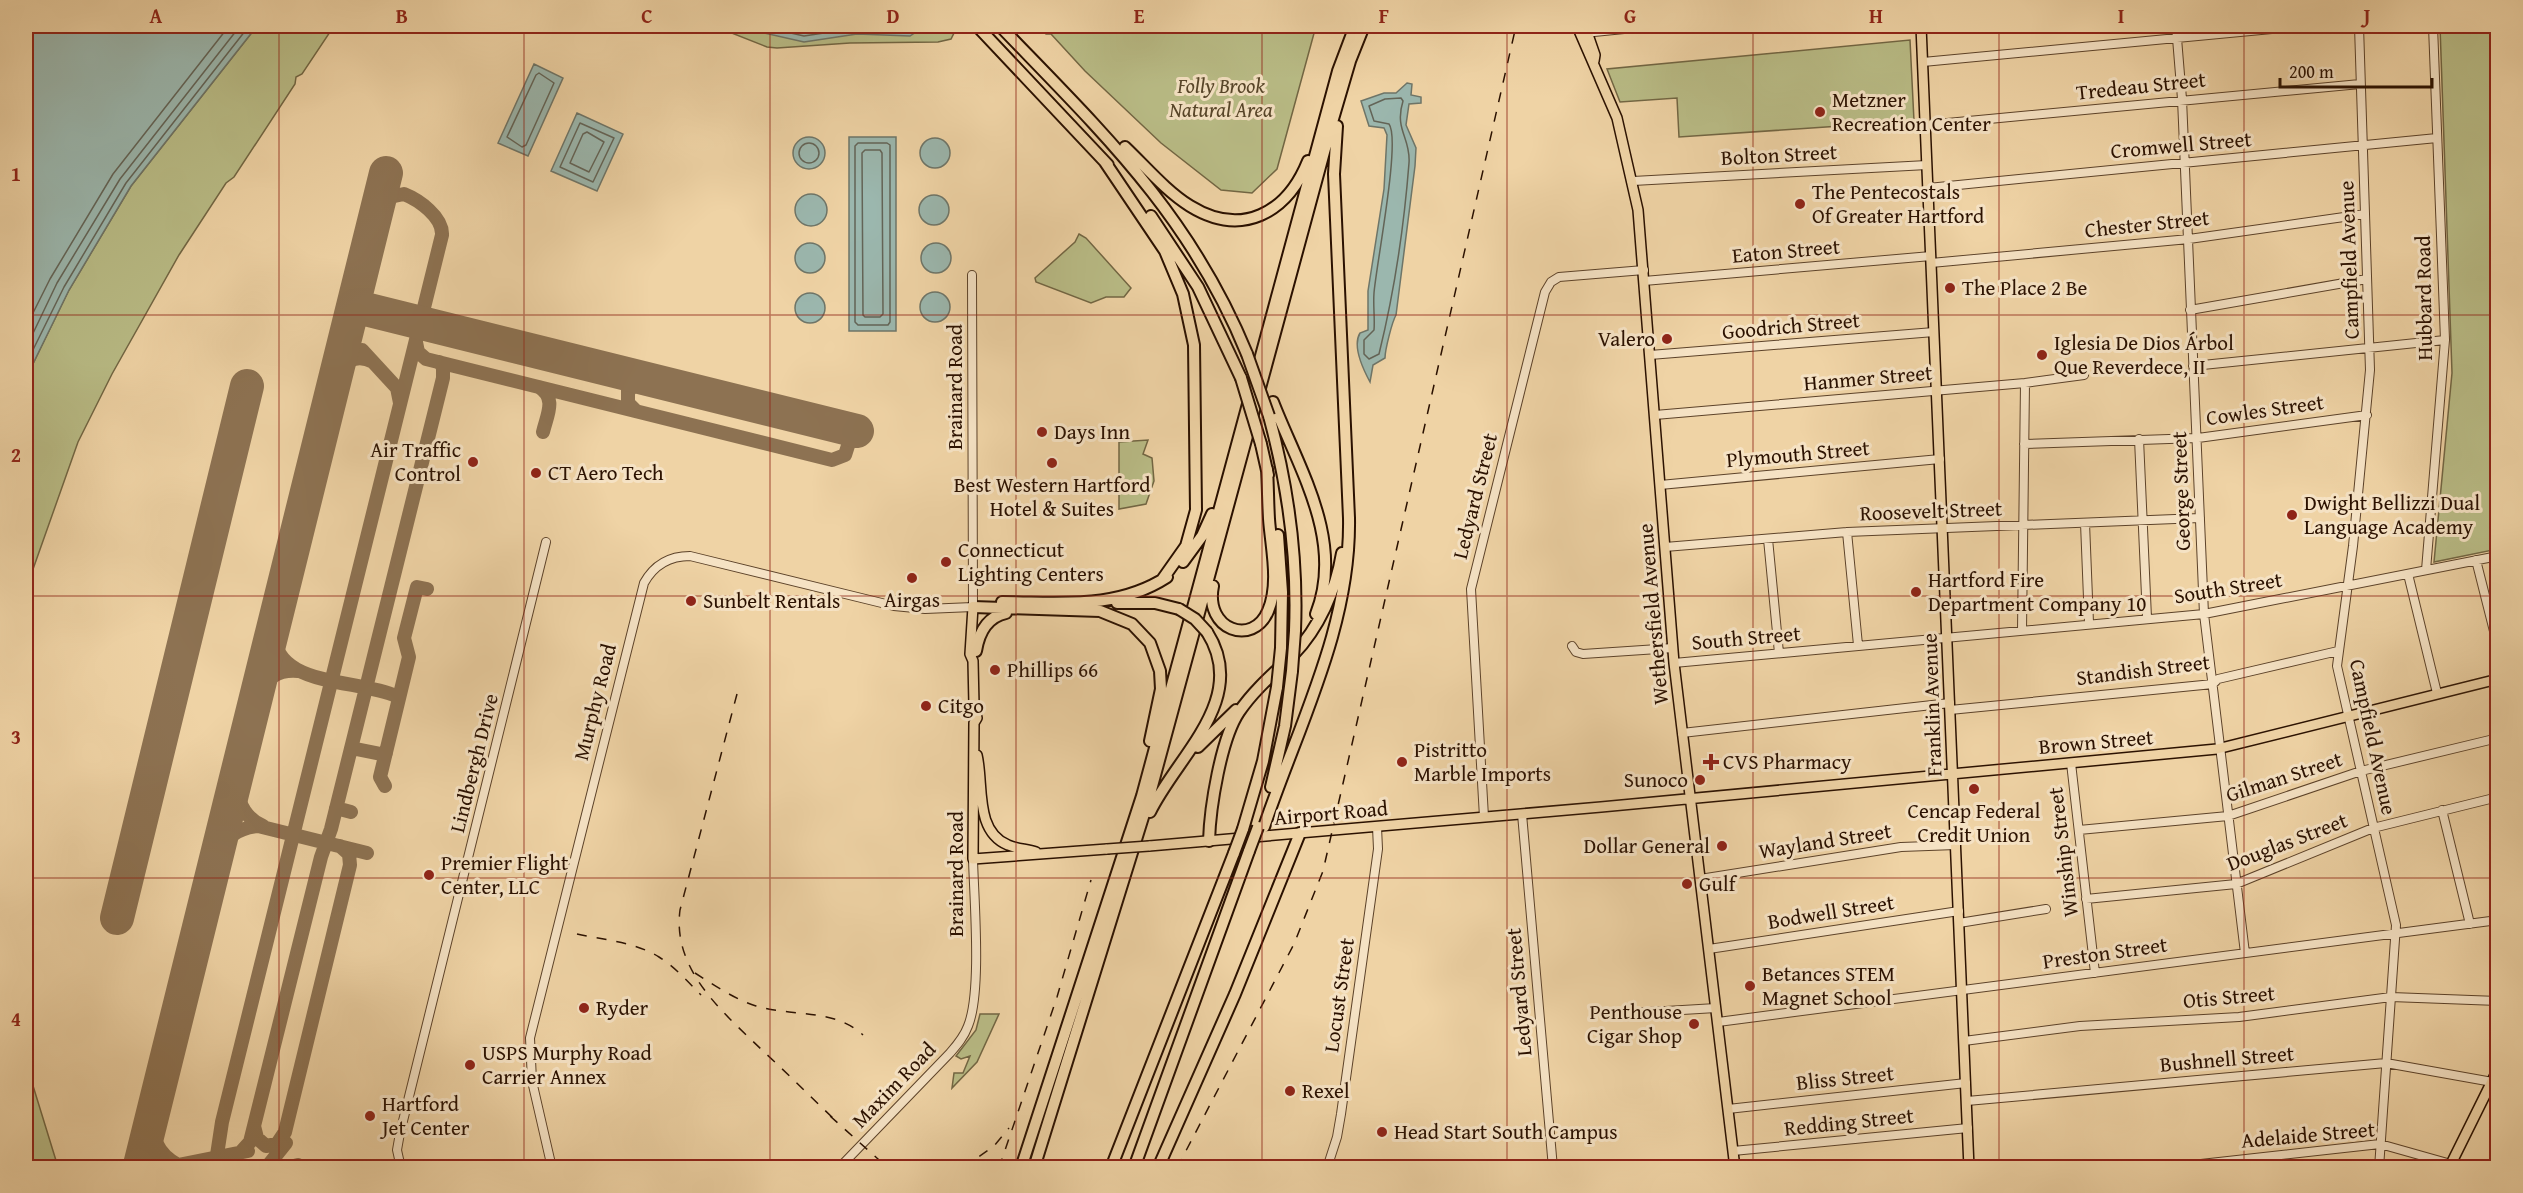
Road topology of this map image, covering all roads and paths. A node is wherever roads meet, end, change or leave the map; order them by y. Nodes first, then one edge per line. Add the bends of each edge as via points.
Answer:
1 (977, 26) edge
2 (1000, 26) edge
3 (1355, 26) edge
4 (1364, 26) edge
5 (1369, 26) edge
6 (1654, 26) edge
7 (1922, 26) edge
8 (2176, 26) edge
9 (2305, 26) edge
10 (2359, 26) edge
11 (2433, 26) edge
12 (1582, 29) edge
13 (2176, 38) junction
14 (1923, 62) junction
15 (2360, 84) junction
16 (2182, 99) junction
17 (1330, 102) junction
18 (1080, 110) junction
19 (1926, 125) junction
20 (2437, 138) junction
21 (2363, 146) junction
22 (1105, 162) junction
23 (2185, 163) junction
24 (1927, 165) junction
25 (1633, 180) junction
26 (1928, 188) junction
27 (2365, 213) junction
28 (2189, 239) junction
29 (1931, 260) junction
30 (1644, 270) junction
31 (972, 275) dead end
32 (2367, 279) junction
33 (1644, 282) junction
34 (2190, 310) junction
35 (1934, 332) junction
36 (2445, 340) junction
37 (2370, 348) junction
38 (1248, 351) junction
39 (1650, 355) junction
40 (2193, 366) junction
41 (2084, 375) dead end
42 (2025, 383) junction
43 (1937, 390) junction
44 (1655, 415) junction
45 (2367, 415) junction
46 (2198, 438) junction
47 (2139, 439) junction
48 (2024, 444) junction
49 (1940, 459) junction
50 (1346, 460) junction
51 (1236, 464) junction
52 (1267, 469) junction
53 (1660, 485) junction
54 (2200, 518) junction
55 (2143, 521) junction
56 (2085, 523) junction
57 (2024, 526) junction
58 (1943, 528) junction
59 (1847, 532) junction
60 (1768, 539) junction
61 (546, 542) dead end
62 (1665, 547) junction
63 (2498, 556) edge
64 (2476, 560) junction
65 (2426, 570) junction
66 (2408, 574) junction
67 (1162, 580) junction
68 (2348, 585) junction
69 (1084, 602) junction
70 (973, 607) junction
71 (1022, 610) junction
72 (2204, 614) junction
73 (2147, 618) junction
74 (2089, 623) junction
75 (2022, 630) junction
76 (1947, 636) junction
77 (1858, 645) junction
78 (1572, 646) dead end
79 (2498, 647) edge
80 (1673, 648) junction
81 (974, 651) junction
82 (2338, 651) junction
83 (1779, 653) junction
84 (1674, 663) junction
85 (1283, 664) junction
86 (2498, 679) edge
87 (2213, 684) junction
88 (2437, 693) junction
89 (1252, 696) junction
90 (1950, 706) junction
91 (2347, 715) junction
92 (1682, 733) junction
93 (2498, 738) edge
94 (974, 741) junction
95 (2221, 748) junction
96 (1184, 761) junction
97 (2071, 763) junction
98 (2361, 771) junction
99 (1953, 773) junction
100 (2498, 797) edge
101 (1690, 798) junction
102 (2442, 810) junction
103 (1522, 814) junction
104 (2228, 816) junction
105 (1484, 817) junction
106 (1261, 827) junction
107 (1377, 827) junction
108 (2373, 828) junction
109 (2079, 830) junction
110 (1131, 832) junction
111 (1300, 833) junction
112 (1209, 841) junction
113 (1956, 845) junction
114 (1041, 854) junction
115 (974, 859) junction
116 (1700, 879) junction
117 (2236, 884) junction
118 (2086, 899) junction
119 (1117, 906) junction
120 (2046, 909) dead end
121 (1959, 911) junction
122 (2498, 920) edge
123 (1959, 923) junction
124 (2470, 924) junction
125 (2396, 933) junction
126 (1709, 949) junction
127 (2245, 953) junction
128 (2095, 973) junction
129 (1962, 990) junction
130 (2391, 997) junction
131 (2498, 1002) edge
132 (1716, 1008) junction
133 (1632, 1013) dead end
134 (1718, 1022) junction
135 (969, 1025) joint
136 (1964, 1041) junction
137 (1179, 1043) junction
138 (2386, 1063) junction
139 (2498, 1069) edge
140 (1966, 1083) junction
141 (2494, 1083) edge
142 (1967, 1101) junction
143 (1728, 1109) junction
144 (1133, 1110) junction
145 (1968, 1128) junction
146 (2380, 1144) junction
147 (1733, 1151) junction
148 (2498, 1164) edge
149 (2450, 1166) edge
150 (401, 1167) edge
151 (552, 1167) edge
152 (839, 1167) edge
153 (1022, 1167) edge
154 (1034, 1167) edge
155 (1111, 1167) edge
156 (1118, 1167) edge
157 (1127, 1167) edge
158 (1134, 1167) edge
159 (1158, 1167) edge
160 (1327, 1167) edge
161 (1553, 1167) edge
162 (1735, 1167) edge
163 (1970, 1167) edge
164 (2165, 1167) edge
165 (2379, 1167) edge

1 - 22 highway
2 - 18 highway
3 - 17 highway
4 - 51 highway via 1341,91
5 - 50 highway via 1344,97 1334,151
6 - 12 street
7 - 14 main road, Franklin Avenue
8 - 13 street, George Street
9 - 13 street
10 - 15 street, Campfield Avenue
11 - 20 street, Hubbard Road
12 - 25 main road, Wethersfield Avenue via 1619,125
13 - 14 street
13 - 16 street, George Street
14 - 19 main road, Franklin Avenue
15 - 16 street, Tredeau Street
15 - 21 street, Campfield Avenue
16 - 19 street, Tredeau Street
16 - 23 street, George Street
17 - 18 highway via 1306,167 1295,185 1281,202 1262,215 1236,221 1211,216 1185,202 1106,128
17 - 51 highway
18 - 38 highway via 1133,165 1168,210 1211,277
19 - 24 main road, Franklin Avenue
20 - 21 street, Cromwell Street
20 - 36 street, Hubbard Road
21 - 23 street, Cromwell Street
21 - 27 street, Campfield Avenue
22 - 52 highway, bridge via 1184,263 1217,324 1240,378
22 - 67 highway via 1165,251 1183,294 1194,345 1196,510 1188,543
23 - 26 street, Cromwell Street
23 - 28 street, George Street
24 - 25 street, Bolton Street
24 - 26 main road, Franklin Avenue
25 - 30 main road, Wethersfield Avenue
26 - 29 main road, Franklin Avenue
27 - 28 street, Chester Street
27 - 32 street, Campfield Avenue
28 - 29 street, Chester Street
28 - 34 street, George Street
29 - 33 street, Eaton Street
29 - 35 main road, Franklin Avenue
30 - 33 main road, Wethersfield Avenue
30 - 105 street, Ledyard Street via 1559,277 1545,292 1471,589
31 - 70 street, Brainard Road
32 - 34 street
32 - 37 street, Campfield Avenue
33 - 39 main road, Wethersfield Avenue
34 - 40 street, George Street
35 - 39 street, Goodrich Street
35 - 43 main road, Franklin Avenue
36 - 37 street
36 - 65 street, Hubbard Road
37 - 40 street
37 - 45 street, Campfield Avenue
38 - 85 highway via 1273,402 1320,520 1326,554 1324,586 1315,615
38 - 106 highway, bridge via 1269,416 1290,521 1295,581 1292,671 1281,748
39 - 44 main road, Wethersfield Avenue
40 - 46 street, George Street
41 - 42 street, Hanmer Street
42 - 43 street, Hanmer Street
42 - 48 street
43 - 44 street, Hanmer Street
43 - 49 main road, Franklin Avenue
44 - 53 main road, Wethersfield Avenue
45 - 46 street, Cowles Street
45 - 68 street, Campfield Avenue
46 - 47 street, Cowles Street
46 - 54 street, George Street
47 - 48 street, Cowles Street
47 - 55 street
48 - 57 street
49 - 53 street, Plymouth Street
49 - 58 main road, Franklin Avenue
50 - 85 highway via 1345,532 1337,578 1314,628
50 - 106 highway via 1349,538 1340,609 1327,656
51 - 52 highway via 1211,601 1217,618 1236,629 1247,629 1260,622 1272,598 1274,571
51 - 67 highway via 1202,536 1182,563
51 - 110 highway
51 - 119 highway
52 - 144 highway, bridge via 1281,564 1281,648 1265,754 1243,829
53 - 62 main road, Wethersfield Avenue
54 - 55 street, Roosevelt Street
54 - 72 street, George Street
55 - 56 street, Roosevelt Street
55 - 73 street
56 - 57 street, Roosevelt Street
56 - 74 street
57 - 58 street, Roosevelt Street
57 - 75 street
58 - 59 street, Roosevelt Street
58 - 76 main road, Franklin Avenue
59 - 60 street, Roosevelt Street
59 - 77 street
60 - 62 street, Roosevelt Street
60 - 83 street
61 - 150 street, Lindbergh Drive via 400,1133
62 - 80 main road, Wethersfield Avenue
63 - 64 street, South Street
64 - 65 street, South Street
64 - 79 street
65 - 66 street, South Street
66 - 68 street, South Street
66 - 88 street
67 - 69 highway via 1128,596
68 - 72 street, South Street
68 - 82 street, Campfield Avenue
69 - 70 highway via 989,602
69 - 96 highway, bridge via 1155,603 1179,609 1207,632 1218,657 1218,695 1208,722
70 - 71 highway
70 - 81 main road, Brainard Road
70 - 151 street, Murphy Road via 891,606 690,556 666,561 650,573 642,588 530,1038 532,1081
71 - 81 highway via 990,620
71 - 110 highway via 1106,612 1135,627 1153,649 1160,668 1161,689
72 - 73 street, South Street
72 - 87 street, George Street
73 - 74 street, South Street
74 - 75 street, South Street
75 - 76 street, South Street
76 - 77 street, South Street
76 - 90 main road, Franklin Avenue
77 - 83 street, South Street
78 - 80 street via 1583,654
80 - 84 main road, Wethersfield Avenue
81 - 94 main road, Brainard Road
82 - 87 street, Standish Street via 2218,679
82 - 91 street, Campfield Avenue via 2338,674
83 - 84 street, South Street
84 - 92 main road, Wethersfield Avenue
85 - 89 highway
86 - 88 main road, Brown Street
87 - 90 street, Standish Street
87 - 95 street, George Street
88 - 91 main road, Brown Street
89 - 96 highway
89 - 112 highway via 1227,737
90 - 92 street, Standish Street
90 - 99 main road, Franklin Avenue
91 - 95 main road, Brown Street
91 - 98 street, Campfield Avenue
92 - 101 main road, Wethersfield Avenue
93 - 98 street, Gilman Street
94 - 114 main road via 984,814 990,829 1007,845
94 - 115 main road, Brainard Road
95 - 97 main road, Brown Street
95 - 104 street, George Street
96 - 119 highway via 1151,812
97 - 99 main road, Brown Street
97 - 109 street, Winship Street
98 - 104 street, Gilman Street
98 - 108 street, Campfield Avenue
99 - 101 main road, Brown Street
99 - 113 main road, Franklin Avenue
100 - 102 street, Douglas Street
101 - 103 main road, Airport Road
101 - 116 main road, Wethersfield Avenue
102 - 108 street, Douglas Street
102 - 124 street
103 - 105 main road, Airport Road
103 - 161 street, Ledyard Street
104 - 109 street, Gilman Street
104 - 117 street, George Street
105 - 107 main road, Airport Road
106 - 137 highway, bridge
107 - 111 main road, Airport Road
107 - 160 street, Locust Street via 1378,849 1339,1125
108 - 117 street, Douglas Street
108 - 125 street, Campfield Avenue
109 - 118 street, Winship Street
110 - 153 highway
111 - 112 main road, Airport Road
111 - 159 highway via 1240,983
112 - 114 main road, Airport Road, bridge
113 - 116 street, Wayland Street via 1901,847
113 - 121 main road, Franklin Avenue
114 - 115 main road, Airport Road
115 - 135 street, Brainard Road via 974,993
116 - 126 main road, Wethersfield Avenue
117 - 118 street, Douglas Street
117 - 127 street, George Street
118 - 128 street, Winship Street
119 - 154 highway
120 - 123 street
121 - 123 main road, Franklin Avenue
121 - 126 street, Bodwell Street
122 - 124 street, Preston Street
123 - 129 main road, Franklin Avenue
124 - 125 street, Preston Street
125 - 127 street, Preston Street
125 - 130 street, Campfield Avenue
126 - 132 main road, Wethersfield Avenue
127 - 128 street, Preston Street
128 - 129 street, Preston Street
129 - 134 street, Preston Street
129 - 136 main road, Franklin Avenue
130 - 131 street, Otis Street
130 - 136 street, Otis Street via 2239,1017 2080,1026
130 - 138 street, Campfield Avenue
132 - 133 street
132 - 134 main road, Wethersfield Avenue
134 - 143 main road, Wethersfield Avenue
135 - 152 street, Maxim Road via 950,1053
136 - 140 main road, Franklin Avenue
137 - 157 highway via 1160,1080
137 - 158 highway
138 - 141 street, Bushnell Street
138 - 142 street, Bushnell Street
138 - 146 street, Campfield Avenue
139 - 141 main road
140 - 142 main road, Franklin Avenue
140 - 143 street, Bliss Street
141 - 149 main road
142 - 145 main road, Franklin Avenue
143 - 147 main road, Wethersfield Avenue
144 - 155 highway
144 - 156 highway via 1128,1143
145 - 147 street, Redding Street
145 - 163 main road, Franklin Avenue
146 - 149 street, Adelaide Street
146 - 164 street, Adelaide Street
146 - 165 street, Campfield Avenue
147 - 162 main road, Wethersfield Avenue
148 - 149 street, Adelaide Street

